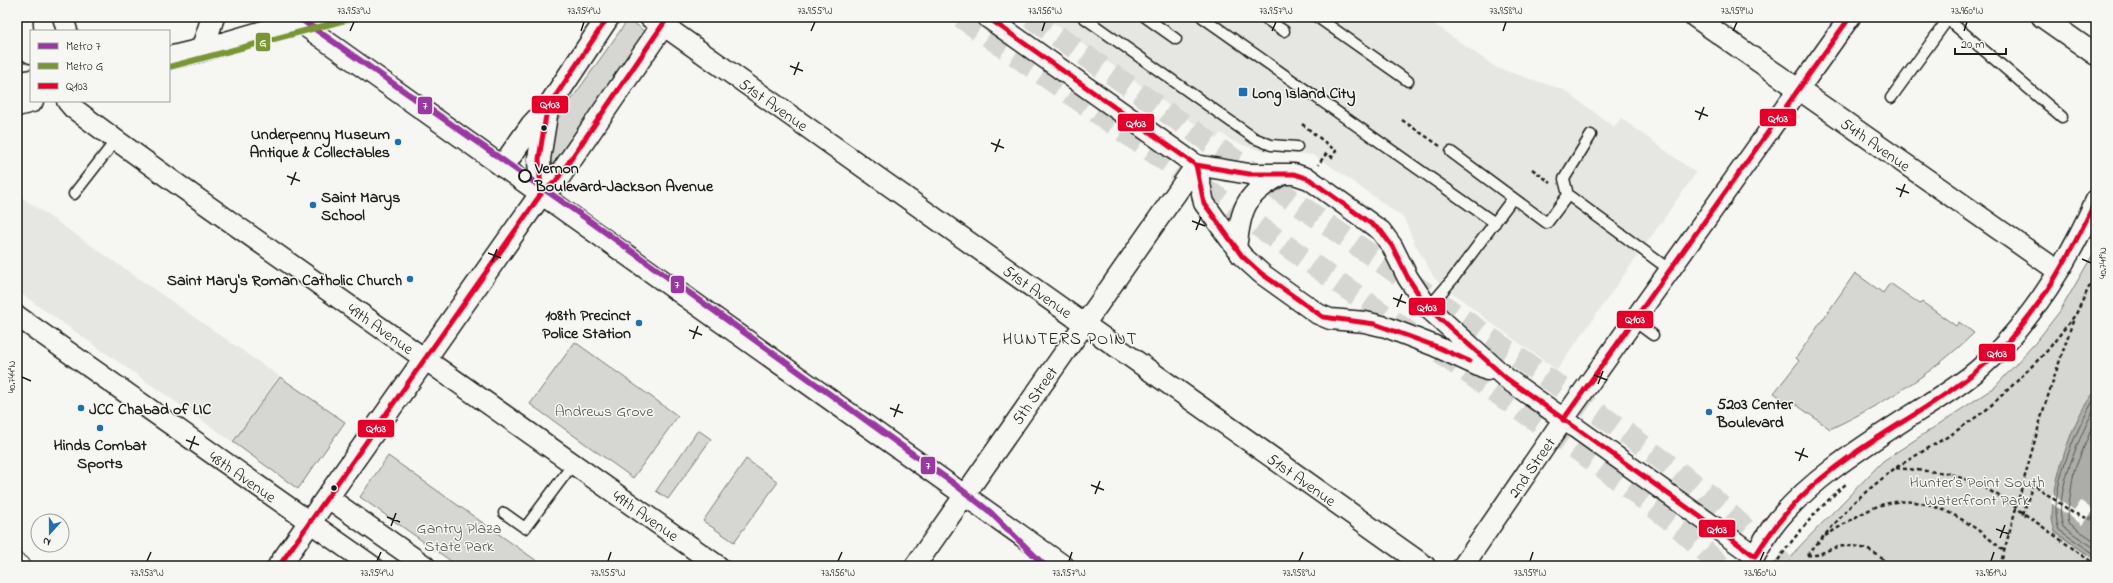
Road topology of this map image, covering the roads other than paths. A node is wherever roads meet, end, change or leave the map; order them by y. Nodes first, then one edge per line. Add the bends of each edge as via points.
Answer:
1 (21, 17) edge
2 (63, 17) edge
3 (213, 17) edge
4 (608, 17) edge
5 (987, 17) edge
6 (1083, 17) edge
7 (1145, 17) edge
8 (1202, 17) edge
9 (1263, 17) edge
10 (1317, 17) edge
11 (1695, 17) edge
12 (1850, 17) edge
13 (2042, 17) edge
14 (302, 18) edge
15 (1946, 18) edge
16 (661, 20) edge
17 (67, 30) edge
18 (1284, 32) dead end
19 (1176, 39) dead end
20 (30, 50) edge
21 (202, 50) junction
22 (2096, 55) edge
23 (170, 58) edge
24 (30, 81) edge
25 (1408, 81) dead end
26 (17, 84) edge
27 (1797, 90) junction
28 (1891, 98) dead end
29 (30, 102) edge
30 (68, 102) edge
31 (17, 105) edge
32 (547, 109) junction
33 (2062, 117) dead end
34 (1591, 135) dead end
35 (116, 140) junction
36 (1296, 147) dead end
37 (1451, 152) road end
38 (1196, 165) junction
39 (503, 166) junction
40 (1283, 174) junction
41 (74, 194) dead end
42 (541, 194) junction
43 (1568, 195) junction
44 (1513, 198) junction
45 (2096, 200) edge
46 (1495, 223) junction
47 (1236, 248) junction
48 (1670, 270) junction
49 (2058, 271) junction
50 (1428, 308) junction
51 (17, 316) edge
52 (1634, 321) junction
53 (1084, 324) junction
54 (1653, 335) dead end
55 (425, 359) junction
56 (1506, 378) junction
57 (1563, 420) junction
58 (573, 464) junction
59 (964, 496) junction
60 (327, 497) junction
61 (504, 513) dead end
62 (310, 522) junction
63 (1752, 561) edge
64 (17, 564) edge
65 (20, 566) edge
66 (279, 566) edge
67 (372, 566) edge
68 (425, 566) edge
69 (718, 566) edge
70 (915, 566) edge
71 (1064, 566) edge
72 (1425, 566) edge
73 (1463, 566) edge

1 - 20 main road via 22,32
2 - 17 street
3 - 21 main road
4 - 32 main road
5 - 38 street
6 - 36 lane via 1254,138 1271,145
7 - 19 lane
8 - 46 lane
9 - 18 lane
10 - 25 lane
11 - 27 street, 54th Avenue
12 - 27 street, 2nd Street
13 - 22 street
14 - 21 main road
14 - 39 street
15 - 28 lane
15 - 33 lane
16 - 42 main road via 556,181
16 - 53 street, 51st Avenue
21 - 23 main road
24 - 26 main road
27 - 48 street, 2nd Street
27 - 49 street, 54th Avenue
29 - 31 main road
30 - 35 street, 49th Avenue
32 - 39 main road via 532,125
32 - 42 main road via 539,159
34 - 43 lane via 1564,179
35 - 41 lane
35 - 55 street, 49th Avenue
37 - 44 lane
38 - 40 street via 1249,174
38 - 47 street via 1204,203
38 - 53 street, 5th Street
39 - 42 street
40 - 47 street via 1260,187 1248,199 1240,221
40 - 50 street via 1301,175 1309,179 1381,231
42 - 55 main road
42 - 59 street
43 - 44 lane via 1547,223
43 - 48 lane
44 - 46 lane
45 - 49 street
46 - 50 lane
47 - 56 street via 1248,263 1323,317 1386,327
48 - 52 street, 2nd Street
49 - 63 street via 2018,328 1979,369 1834,468 1786,511 1771,529
50 - 56 street
51 - 62 street, 48th Avenue
52 - 54 lane
52 - 57 street, 2nd Street
53 - 59 street, 5th Street
53 - 72 street, 51st Avenue
55 - 58 street, 49th Avenue
55 - 60 main road
56 - 57 street
57 - 63 street
57 - 73 street, 2nd Street
58 - 61 lane via 525,528
58 - 69 street, 49th Avenue
59 - 70 street, 5th Street
59 - 71 street
60 - 62 main road
60 - 68 street
62 - 66 main road
62 - 67 street, 48th Avenue
64 - 65 street

